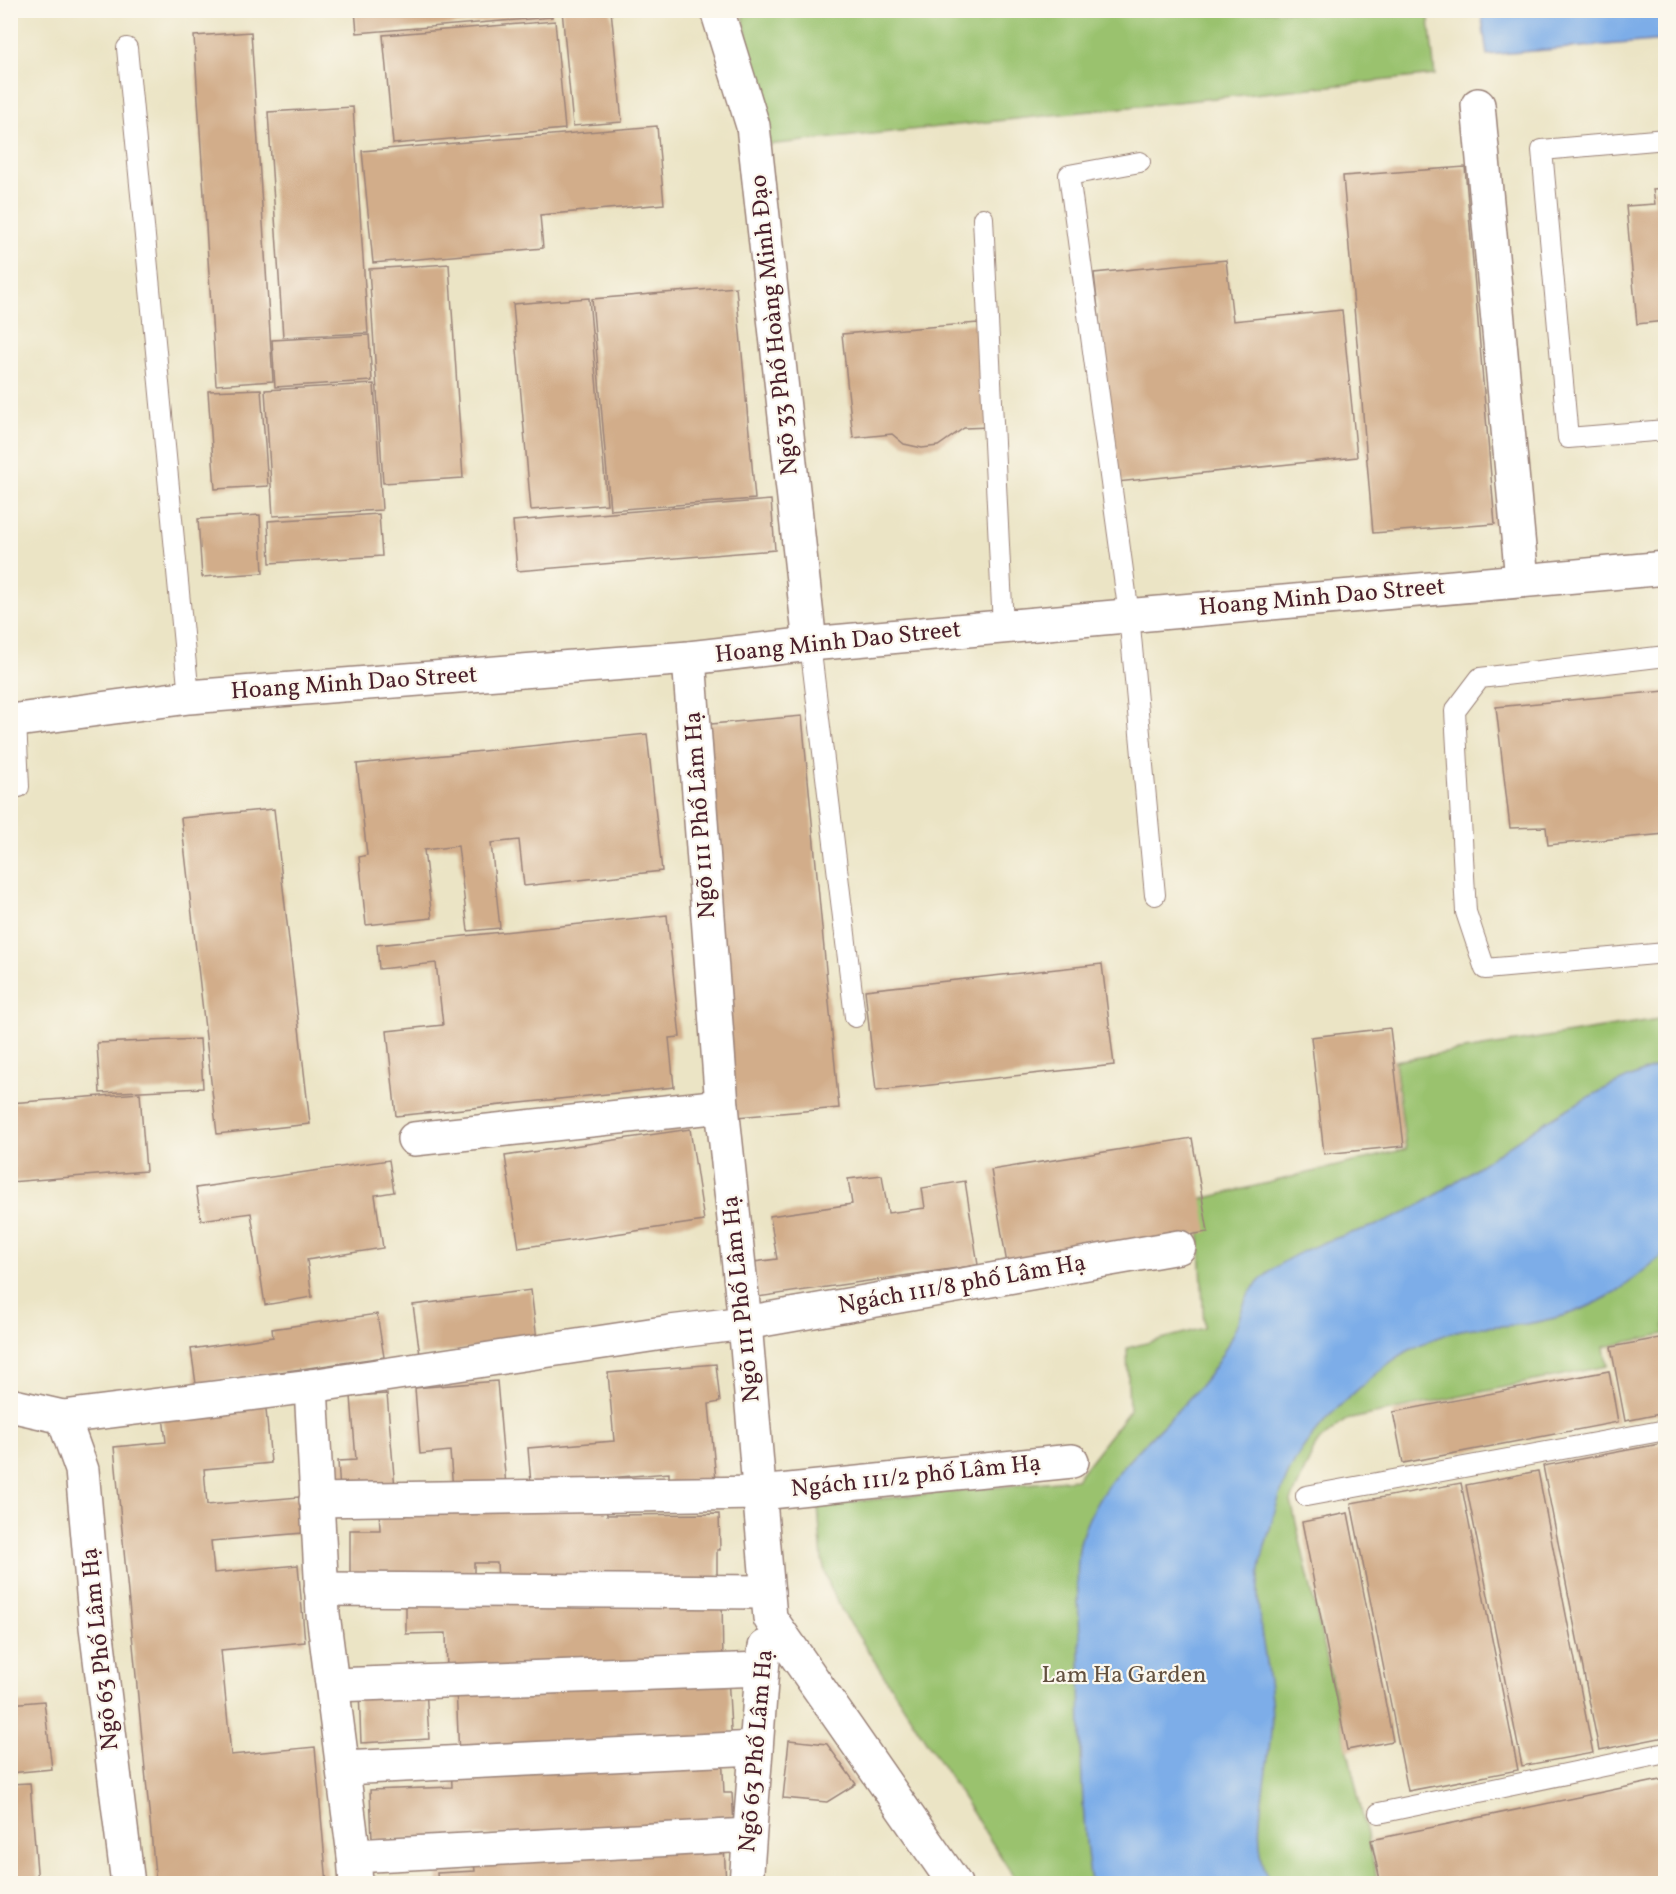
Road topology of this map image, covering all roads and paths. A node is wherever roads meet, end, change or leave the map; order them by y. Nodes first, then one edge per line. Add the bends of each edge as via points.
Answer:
1 (717, 10) edge
2 (127, 48) dead end
3 (1478, 105) dead end
4 (1665, 139) edge
5 (1140, 162) dead end
6 (983, 218) dead end
7 (1665, 429) edge
8 (1665, 567) edge
9 (1522, 580) junction
10 (1129, 615) junction
11 (1004, 627) junction
12 (810, 644) junction
13 (1665, 656) edge
14 (689, 658) junction
15 (189, 697) junction
16 (13, 721) edge
17 (19, 787) dead end
18 (1155, 895) dead end
19 (1665, 953) edge
20 (855, 1017) dead end
21 (722, 1106) junction
22 (414, 1140) dead end
23 (1179, 1247) dead end
24 (745, 1323) junction
25 (310, 1386) junction
26 (10, 1406) edge
27 (63, 1417) junction
28 (1665, 1430) edge
29 (1072, 1461) dead end
30 (760, 1493) junction
31 (1306, 1496) dead end
32 (316, 1500) junction
33 (321, 1589) junction
34 (769, 1605) junction
35 (762, 1669) junction
36 (334, 1685) junction
37 (756, 1748) junction
38 (1665, 1753) edge
39 (343, 1768) junction
40 (1379, 1813) dead end
41 (750, 1835) junction
42 (355, 1870) edge
43 (128, 1884) edge
44 (746, 1884) edge
45 (955, 1884) edge

1 - 12 street, Ngõ 33 Phố Hoàng Minh Đạo via 753,126
2 - 15 lane
3 - 9 street
4 - 7 lane via 1542,150 1568,438
5 - 10 lane via 1069,175
6 - 11 lane
8 - 9 street, Hoang Minh Dao Street
9 - 10 street, Hoang Minh Dao Street
10 - 11 street, Hoang Minh Dao Street
10 - 18 lane
11 - 12 street, Hoang Minh Dao Street
12 - 14 street, Hoang Minh Dao Street
12 - 20 lane
13 - 19 lane via 1480,678 1455,711 1466,912 1485,969
14 - 15 street, Hoang Minh Dao Street
14 - 21 street, Ngõ 111 Phố Lâm Hạ
15 - 16 street, Hoang Minh Dao Street
16 - 17 lane
21 - 22 street
21 - 24 street, Ngõ 111 Phố Lâm Hạ
23 - 24 street, Ngách 111/8 phố Lâm Hạ
24 - 25 street, Ngách 111/8 phố Lâm Hạ
24 - 30 street, Ngõ 111 Phố Lâm Hạ
25 - 27 street, Ngách 111/8 phố Lâm Hạ
25 - 32 street
26 - 27 street, Ngách 111/8 phố Lâm Hạ
27 - 43 street, Ngõ 63 Phố Lâm Hạ via 82,1470 96,1627
28 - 31 lane
29 - 30 street, Ngách 111/2 phố Lâm Hạ
30 - 32 street, Ngách 111/2 phố Lâm Hạ
30 - 34 street, Ngõ 111 Phố Lâm Hạ
32 - 33 street
33 - 34 street
33 - 36 street
34 - 35 street, Ngõ 63 Phố Lâm Hạ
34 - 45 street
35 - 36 street
35 - 37 street, Ngõ 63 Phố Lâm Hạ
36 - 39 street
37 - 39 street
37 - 41 street, Ngõ 63 Phố Lâm Hạ
38 - 40 lane
39 - 42 street
41 - 42 street
41 - 44 street, Ngõ 63 Phố Lâm Hạ

